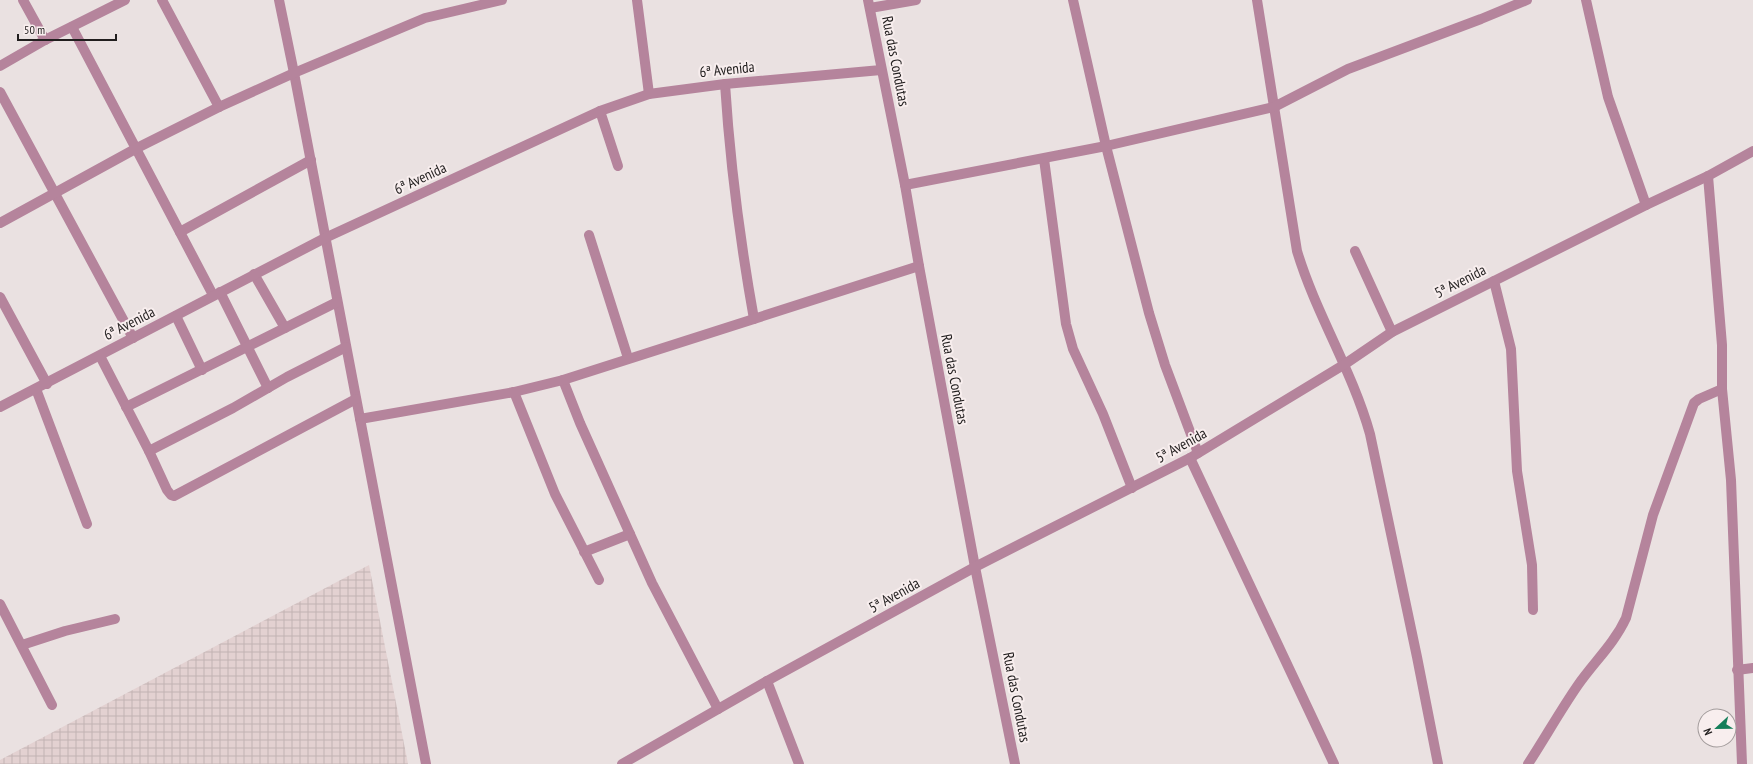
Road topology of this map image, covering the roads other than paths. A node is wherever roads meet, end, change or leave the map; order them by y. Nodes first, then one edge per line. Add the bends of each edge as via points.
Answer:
1 (23, 0) edge
2 (125, 0) edge
3 (162, 0) edge
4 (279, 0) edge
5 (502, 0) edge
6 (637, 0) edge
7 (916, 0) edge
8 (1073, 0) edge
9 (1257, 0) edge
10 (1527, 0) edge
11 (1586, 0) edge
12 (472, 3) edge
13 (106, 4) edge
14 (869, 4) edge
15 (72, 27) junction
16 (45, 40) junction
17 (0, 66) edge
18 (881, 70) junction
19 (294, 73) junction
20 (725, 84) junction
21 (0, 92) edge
22 (649, 94) junction
23 (219, 107) junction
24 (1274, 107) junction
25 (600, 111) junction
26 (1106, 146) junction
27 (136, 148) junction
28 (1753, 151) edge
29 (1044, 159) junction
30 (311, 160) junction
31 (618, 166) dead end
32 (1708, 176) junction
33 (906, 185) junction
34 (54, 194) junction
35 (1646, 205) junction
36 (0, 223) edge
37 (180, 232) junction
38 (589, 236) dead end
39 (325, 238) junction
40 (1355, 251) dead end
41 (918, 266) junction
42 (254, 274) junction
43 (1494, 281) junction
44 (217, 294) junction
45 (0, 298) edge
46 (338, 302) junction
47 (176, 316) junction
48 (754, 319) junction
49 (285, 328) junction
50 (1392, 332) junction
51 (133, 338) junction
52 (248, 347) junction
53 (346, 347) junction
54 (100, 356) junction
55 (628, 358) junction
56 (1344, 364) junction
57 (202, 370) junction
58 (563, 380) junction
59 (47, 384) junction
60 (268, 388) junction
61 (36, 389) junction
62 (1722, 389) junction
63 (514, 392) junction
64 (356, 400) junction
65 (0, 407) edge
66 (126, 407) junction
67 (360, 420) junction
68 (149, 450) junction
69 (1194, 456) junction
70 (1132, 488) junction
71 (87, 524) dead end
72 (630, 534) junction
73 (584, 552) junction
74 (975, 567) junction
75 (599, 580) dead end
76 (0, 604) edge
77 (1533, 610) dead end
78 (115, 619) dead end
79 (22, 645) junction
80 (1753, 668) edge
81 (1737, 670) junction
82 (767, 681) junction
83 (52, 705) dead end
84 (718, 710) junction
85 (426, 764) edge
86 (622, 764) edge
87 (800, 764) edge
88 (1015, 764) edge
89 (1334, 764) edge
90 (1438, 764) edge
91 (1528, 764) edge
92 (1742, 764) edge

1 - 16 street
2 - 13 street
3 - 23 street
4 - 19 street
5 - 12 street
6 - 22 street
7 - 14 street
8 - 26 street
9 - 24 street
10 - 24 street via 1481,20 1348,69
11 - 35 street via 1608,98
12 - 19 street via 425,18
13 - 15 street
14 - 18 street, Rua das Condutas
15 - 16 street
15 - 27 street
16 - 17 street
18 - 20 street, 6ª Avenida
18 - 33 street, Rua das Condutas
19 - 23 street
19 - 30 street
20 - 22 street, 6ª Avenida
20 - 48 street via 732,174
21 - 34 street
22 - 25 street, 6ª Avenida
23 - 27 street
24 - 26 street
24 - 56 street via 1297,251
25 - 31 street
25 - 39 street, 6ª Avenida
26 - 29 street
26 - 69 street via 1149,313
27 - 34 street
27 - 37 street
28 - 32 street, 5ª Avenida
29 - 33 street
29 - 70 street via 1066,324 1073,349 1103,414
30 - 37 street
30 - 39 street
32 - 35 street, 5ª Avenida
32 - 62 street via 1722,345
33 - 41 street, Rua das Condutas
34 - 36 street
34 - 51 street
35 - 43 street, 5ª Avenida
37 - 44 street
38 - 55 street
39 - 42 street, 6ª Avenida
39 - 46 street
40 - 50 street
41 - 48 street
41 - 74 street, Rua das Condutas
42 - 44 street, 6ª Avenida
42 - 49 street
43 - 50 street, 5ª Avenida
43 - 77 street via 1511,349 1517,471 1532,565
44 - 47 street, 6ª Avenida
44 - 52 street
45 - 59 street
46 - 49 street
46 - 53 street
47 - 51 street, 6ª Avenida
47 - 57 street
48 - 55 street
49 - 52 street
50 - 56 street, 5ª Avenida
51 - 54 street, 6ª Avenida
52 - 57 street
52 - 60 street
53 - 60 street
53 - 64 street
54 - 59 street, 6ª Avenida
54 - 66 street
55 - 58 street
56 - 69 street, 5ª Avenida
56 - 90 street via 1370,434 1418,657
57 - 66 street
58 - 63 street
58 - 72 street
59 - 61 street, 6ª Avenida
60 - 68 street via 234,408
61 - 65 street, 6ª Avenida
61 - 71 street
62 - 81 street via 1730,480
62 - 91 street via 1694,403 1653,515 1626,618 1620,631 1578,685
63 - 67 street
63 - 73 street via 555,494
64 - 67 street
64 - 68 street via 174,496 167,490
66 - 68 street
67 - 85 street
69 - 70 street, 5ª Avenida
69 - 89 street
70 - 74 street, 5ª Avenida
72 - 73 street
72 - 84 street
73 - 75 street
74 - 82 street, 5ª Avenida
74 - 88 street, Rua das Condutas
76 - 79 street
78 - 79 street
79 - 83 street
80 - 81 street
81 - 92 street
82 - 84 street, 5ª Avenida
82 - 87 street
84 - 86 street, 5ª Avenida

